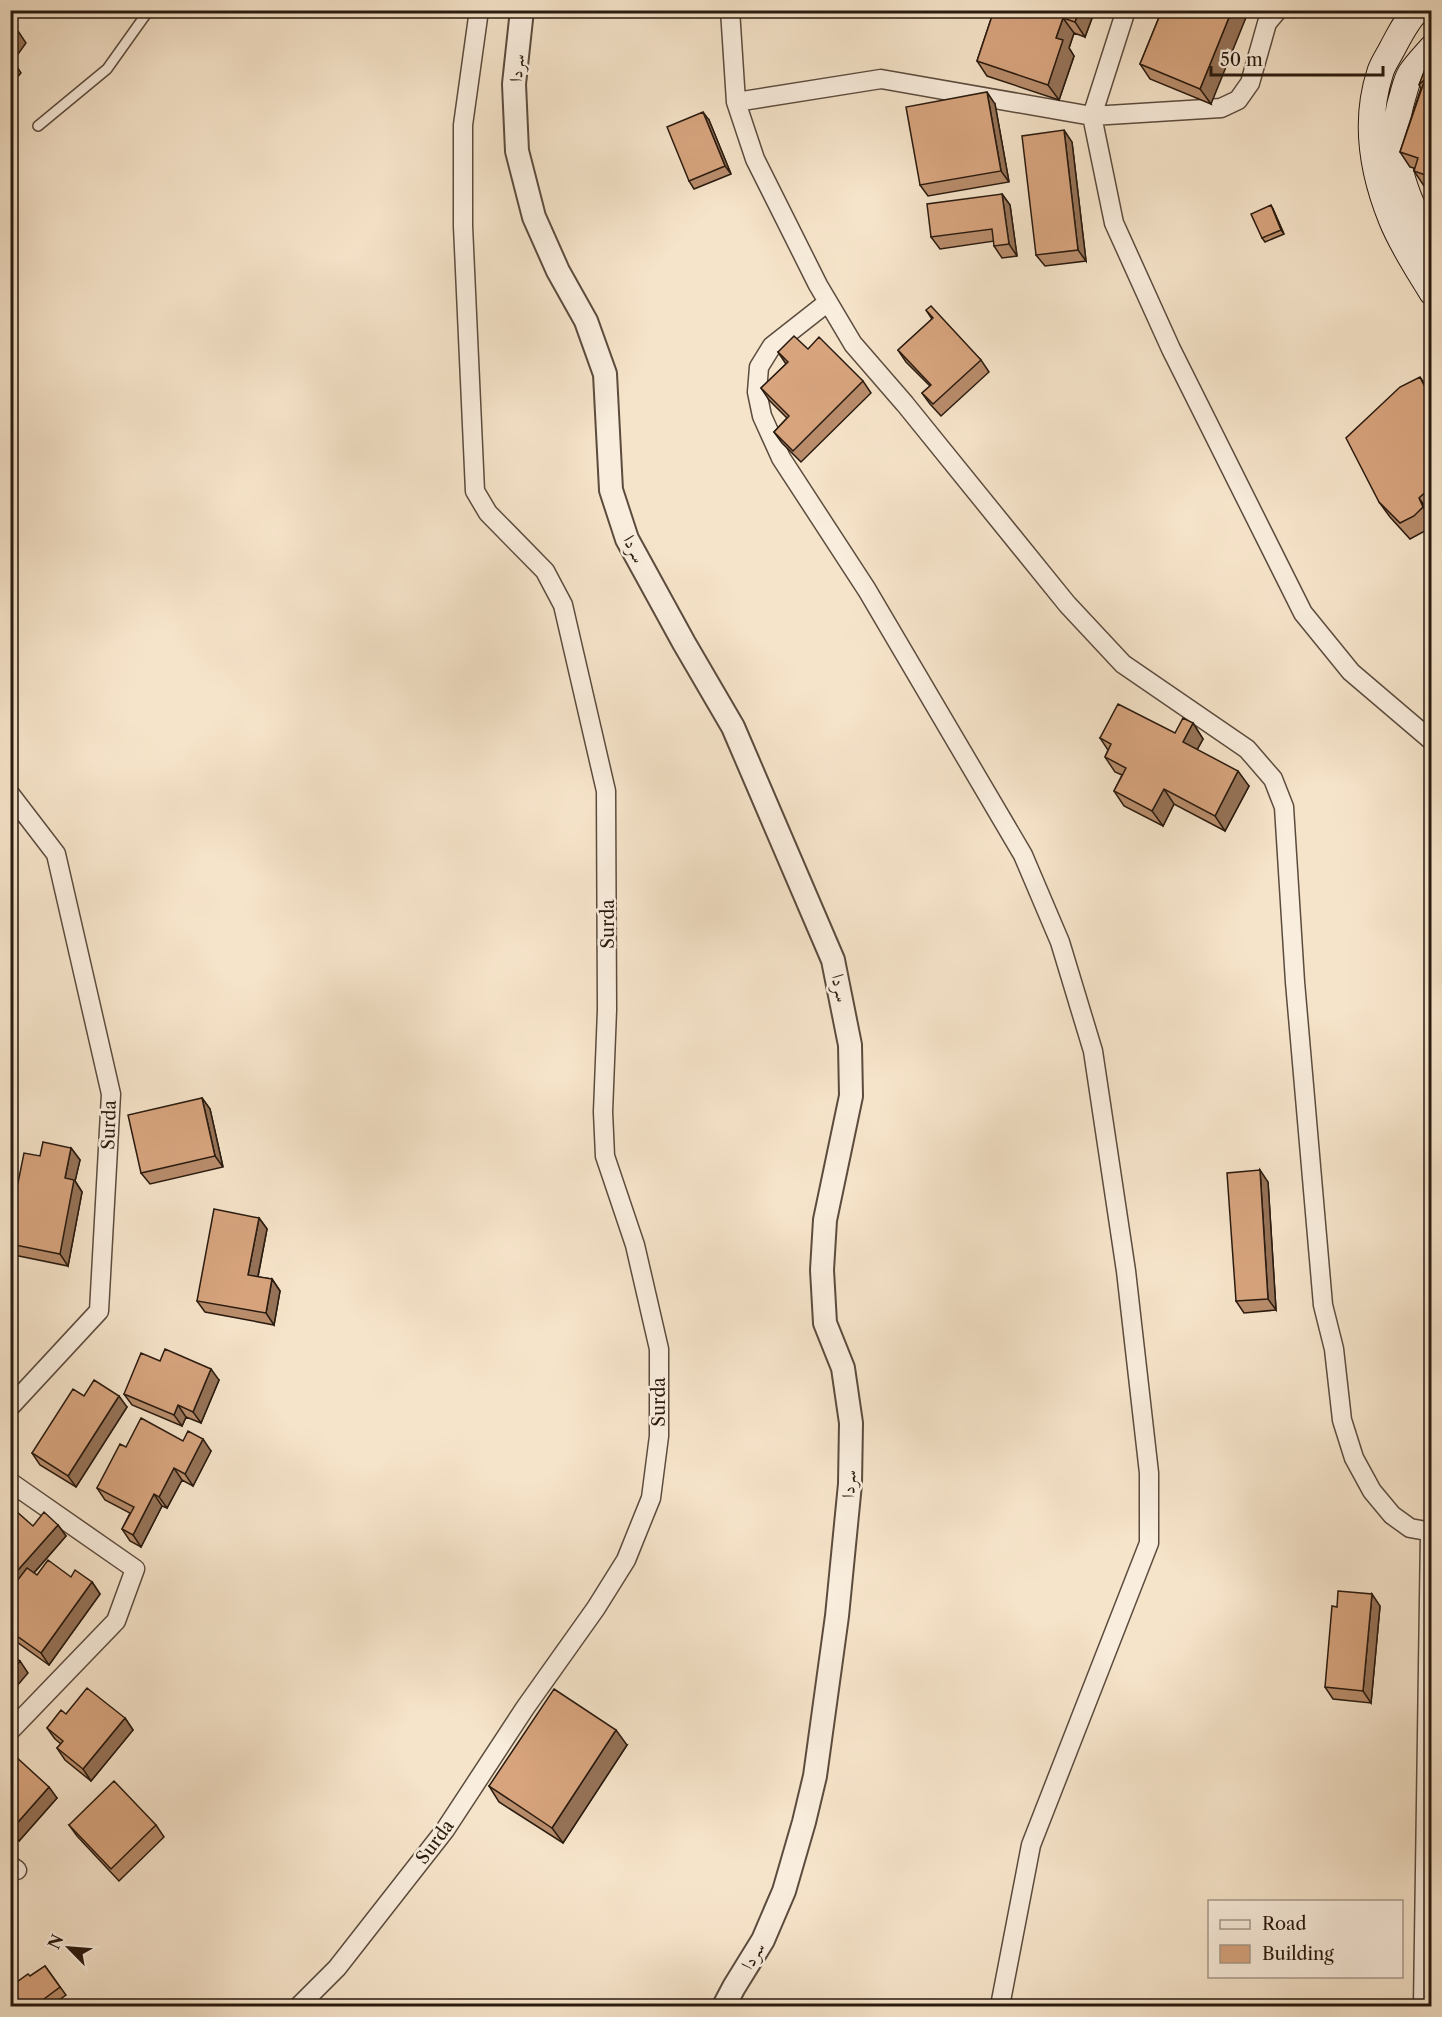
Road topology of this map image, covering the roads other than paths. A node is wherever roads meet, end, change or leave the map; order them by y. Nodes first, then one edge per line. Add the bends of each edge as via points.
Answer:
1 (149, 10) edge
2 (479, 10) edge
3 (522, 10) edge
4 (730, 10) edge
5 (1126, 10) edge
6 (1278, 10) edge
7 (1417, 10) edge
8 (1431, 48) edge
9 (736, 102) junction
10 (1092, 116) junction
11 (38, 126) dead end
12 (1431, 246) edge
13 (1431, 292) edge
14 (828, 302) junction
15 (1431, 741) edge
16 (10, 794) edge
17 (10, 1407) edge
18 (10, 1482) edge
19 (1431, 1532) edge
20 (10, 1731) edge
21 (299, 2007) edge
22 (724, 2007) edge
23 (1000, 2007) edge
24 (1423, 2007) edge

1 - 11 lane via 107,69
2 - 21 street, Surda via 463,124 463,226 475,491 488,513 545,571 563,605 606,790 605,1156 635,1245 659,1349 659,1436 651,1498 626,1560 596,1608 445,1830 337,1968
3 - 22 street, سردا via 514,84 517,151 534,217 586,321 604,374 614,500 627,539 734,727 833,960 850,1045 851,1096 825,1220 822,1270 825,1323 843,1368 851,1423 850,1484 836,1627 815,1776 784,1891 764,1940
4 - 9 street
5 - 10 street
6 - 10 street via 1267,23 1250,83 1238,100 1221,108
7 - 13 main road via 1380,72 1371,123 1373,156 1392,222
8 - 12 main road via 1409,75 1398,111 1396,159 1413,213
9 - 10 street via 881,79
9 - 14 street via 755,159
10 - 15 street via 1114,223 1171,349 1302,613 1351,672
14 - 19 street via 853,344 1123,664 1247,749 1273,779 1284,807 1323,1305 1334,1349 1342,1420 1354,1458 1372,1491 1392,1515 1410,1528
14 - 23 street via 772,346 759,367 757,392 762,416 781,458 867,590 1023,855 1060,942 1093,1051 1126,1270 1149,1473 1149,1543 1031,1845
16 - 17 street, Surda via 56,854 111,1094 99,1311
18 - 20 street via 135,1569 117,1620
19 - 24 street

